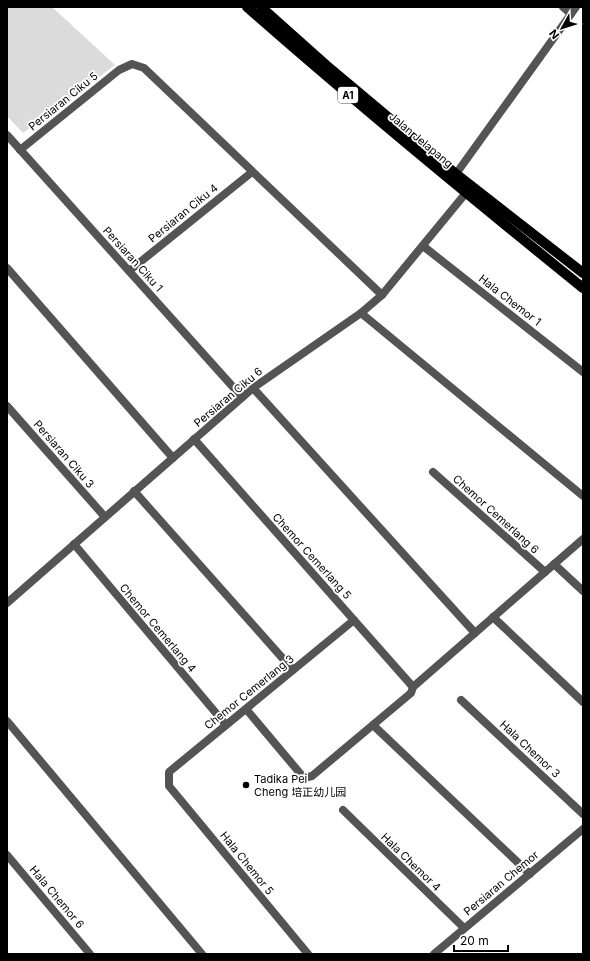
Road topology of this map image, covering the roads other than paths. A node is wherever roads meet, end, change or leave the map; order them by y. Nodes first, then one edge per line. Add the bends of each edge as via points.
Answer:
1 (247, 7) edge
2 (261, 7) edge
3 (563, 7) edge
4 (576, 7) edge
5 (571, 14) junction
6 (7, 135) edge
7 (20, 150) junction
8 (252, 172) junction
9 (453, 177) junction
10 (468, 190) junction
11 (423, 246) junction
12 (7, 268) edge
13 (129, 271) junction
14 (583, 273) edge
15 (583, 288) edge
16 (382, 296) junction
17 (361, 313) junction
18 (583, 372) edge
19 (253, 388) junction
20 (242, 397) junction
21 (7, 406) edge
22 (194, 439) junction
23 (173, 458) junction
24 (433, 472) dead end
25 (134, 491) junction
26 (583, 496) edge
27 (105, 517) junction
28 (583, 539) edge
29 (74, 544) junction
30 (554, 564) junction
31 (545, 572) junction
32 (583, 591) edge
33 (7, 603) edge
34 (493, 617) junction
35 (354, 620) junction
36 (476, 633) junction
37 (293, 670) junction
38 (413, 687) junction
39 (461, 700) dead end
40 (583, 702) edge
41 (246, 709) junction
42 (7, 720) edge
43 (226, 725) junction
44 (373, 725) junction
45 (169, 786) joint
46 (343, 810) dead end
47 (583, 814) edge
48 (583, 830) edge
49 (7, 855) edge
50 (530, 874) junction
51 (464, 928) junction
52 (90, 954) edge
53 (202, 954) edge
54 (308, 954) edge
55 (434, 954) edge

1 - 9 main road, Jalan Jelapang / A1 via 320,71
2 - 9 main road, Jalan Jelapang / A1
3 - 5 street
4 - 5 street
5 - 9 street
6 - 7 street, Persiaran Ciku 1
7 - 8 street, Persiaran Ciku 5 via 118,70 132,64 144,68
7 - 13 street, Persiaran Ciku 1
8 - 13 street, Persiaran Ciku 4
8 - 16 street
9 - 10 main road, Jalan Jelapang / A1
10 - 11 street, Persiaran Ciku 6
10 - 14 main road, Jalan Jelapang / A1
10 - 15 main road, Jalan Jelapang / A1
11 - 16 street, Persiaran Ciku 6
11 - 18 street, Hala Chemor 1
12 - 23 street
13 - 20 street, Persiaran Ciku 1
16 - 17 street, Persiaran Ciku 6
17 - 19 street, Persiaran Ciku 6
17 - 26 street
19 - 20 street, Persiaran Ciku 6
19 - 36 street
20 - 22 street, Persiaran Ciku 6
21 - 27 street, Persiaran Ciku 3
22 - 23 street, Persiaran Ciku 6
22 - 35 street, Chemor Cemerlang 5
23 - 25 street, Persiaran Ciku 6
24 - 31 street, Chemor Cemerlang 6
25 - 27 street, Persiaran Ciku 6
25 - 37 street
27 - 29 street, Persiaran Ciku 6
28 - 30 street
29 - 33 street, Persiaran Ciku 6
29 - 43 street, Chemor Cemerlang 4
30 - 31 street
30 - 32 street
31 - 34 street
34 - 36 street
34 - 40 street
35 - 37 street, Chemor Cemerlang 3
35 - 38 street, Chemor Cemerlang 5
36 - 38 street
37 - 41 street, Chemor Cemerlang 3
38 - 44 street via 411,693
39 - 47 street, Hala Chemor 3
41 - 43 street, Chemor Cemerlang 3
41 - 44 street via 304,778 312,776
42 - 53 street
43 - 45 street, Chemor Cemerlang 3 via 169,772
44 - 50 street
45 - 54 street, Hala Chemor 5
46 - 51 street, Hala Chemor 4
48 - 50 street, Persiaran Chemor
49 - 52 street, Hala Chemor 6
50 - 51 street, Persiaran Chemor
51 - 55 street, Persiaran Chemor

